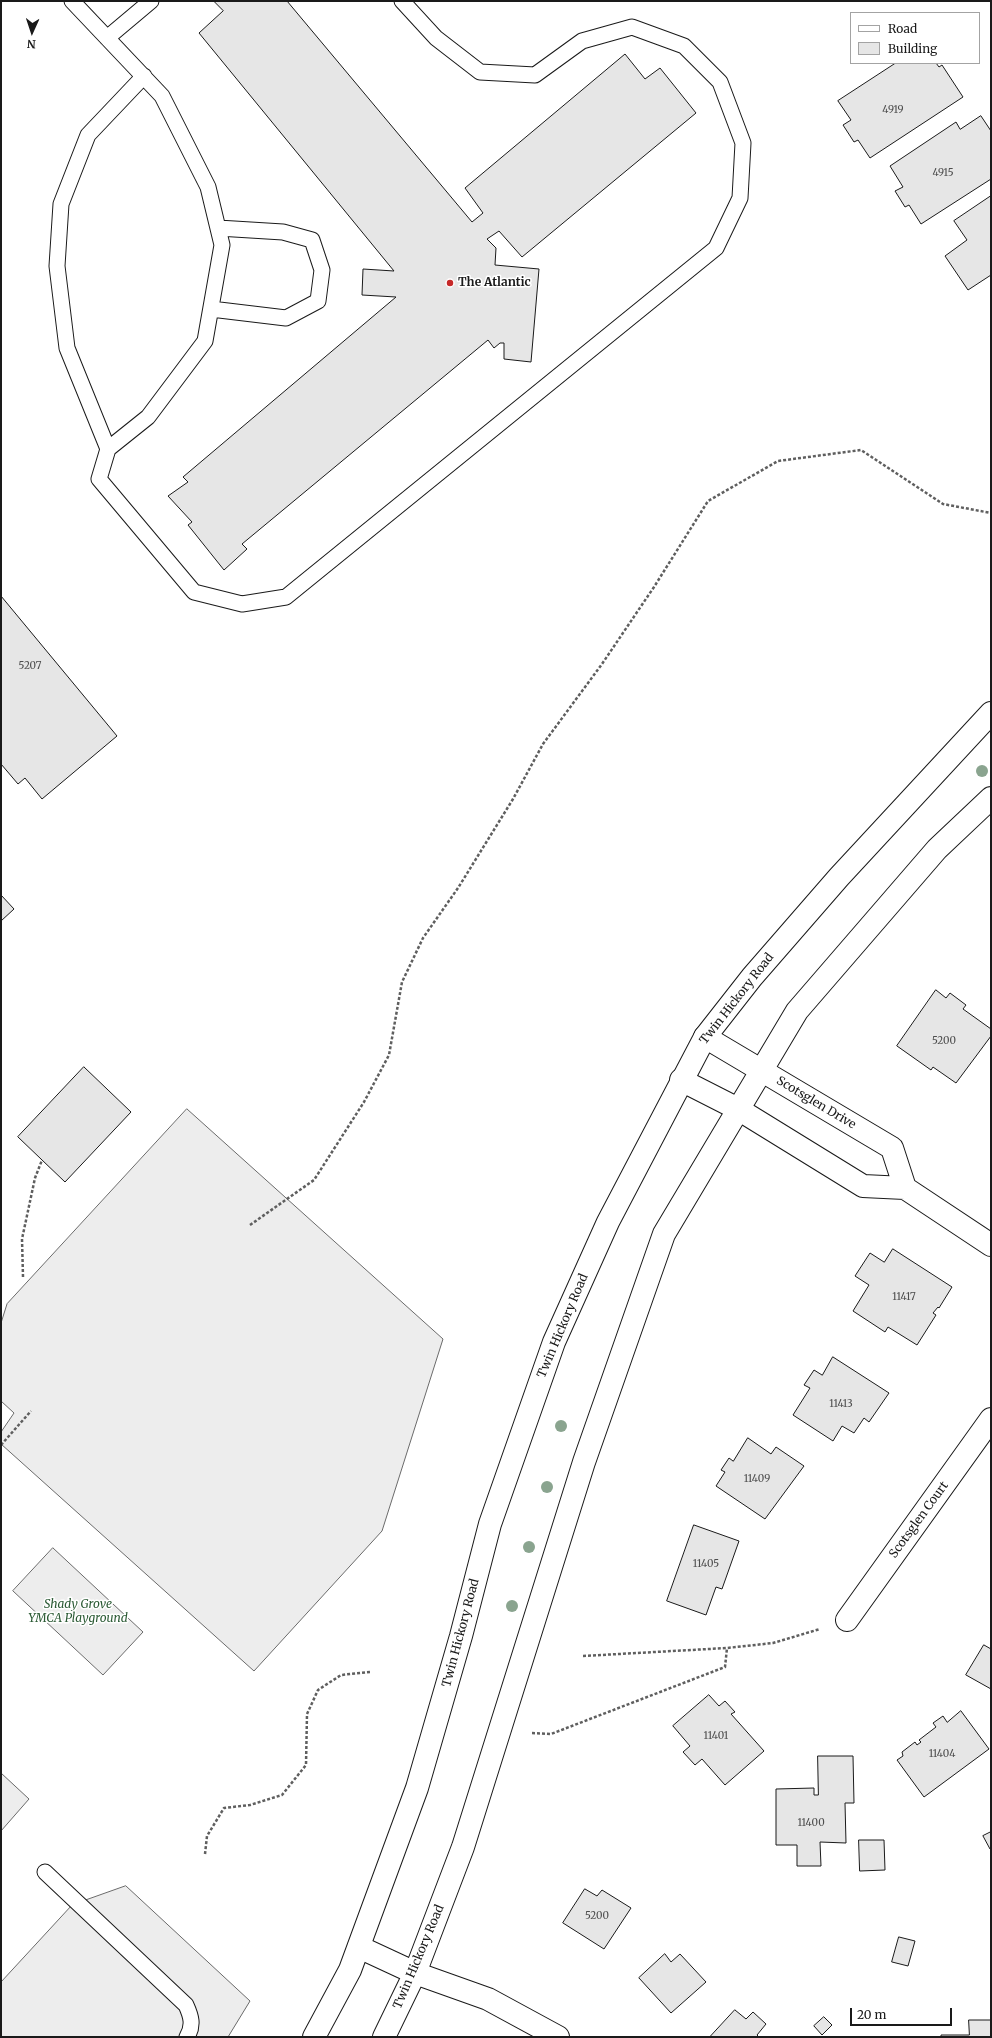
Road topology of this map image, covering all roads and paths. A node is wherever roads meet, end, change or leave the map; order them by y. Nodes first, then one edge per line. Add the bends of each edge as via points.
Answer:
1 (72, 1) edge
2 (151, 1) edge
3 (402, 1) edge
4 (108, 38) junction
5 (144, 76) junction
6 (218, 228) junction
7 (210, 309) junction
8 (108, 449) junction
9 (991, 513) edge
10 (991, 713) edge
11 (991, 798) edge
12 (705, 1037) junction
13 (762, 1069) junction
14 (681, 1080) junction
15 (738, 1109) junction
16 (42, 1160) dead end
17 (905, 1188) junction
18 (250, 1225) dead end
19 (991, 1245) edge
20 (23, 1277) dead end
21 (31, 1412) dead end
22 (991, 1419) edge
23 (1, 1445) edge
24 (847, 1620) joint
25 (727, 1648) junction
26 (583, 1656) dead end
27 (370, 1672) dead end
28 (532, 1733) dead end
29 (205, 1854) dead end
30 (45, 1872) dead end
31 (359, 1947) junction
32 (416, 1973) junction
33 (187, 2037) edge
34 (314, 2037) edge
35 (384, 2037) edge
36 (558, 2037) edge

1 - 4 lane
2 - 4 lane
3 - 8 lane via 436,38 480,72 535,75 582,41 632,27 684,46 720,82 743,143 740,198 716,248 286,597 242,604 194,592 99,479
4 - 5 lane
5 - 6 lane via 162,96 208,187
5 - 8 lane via 88,136 61,204 57,266 67,348
6 - 7 lane via 222,245
6 - 7 lane via 283,232 312,240 322,270 318,301 286,318
7 - 8 lane via 205,341 148,417
9 - 18 path via 943,504 861,450 778,461 708,501 611,651 543,744 458,888 423,938 402,982 389,1055 364,1102 314,1180
10 - 12 main road, Twin Hickory Road via 839,877 752,977
11 - 13 main road, Twin Hickory Road via 937,849 797,1011
12 - 13 main road, Scotsglen Drive
12 - 14 main road, Twin Hickory Road
13 - 15 main road, Twin Hickory Road
13 - 17 main road, Scotsglen Drive via 892,1148
14 - 15 main road
14 - 31 main road, Twin Hickory Road via 608,1222 554,1342 490,1524 418,1788
15 - 17 main road via 863,1186
15 - 32 main road, Twin Hickory Road via 664,1234 584,1462 463,1847
16 - 20 path via 35,1178 22,1238
17 - 19 main road
21 - 23 path
22 - 24 main road, Scotsglen Court
24 - 25 path via 773,1643
25 - 26 path
25 - 28 path via 724,1667 551,1734
27 - 29 path via 341,1675 318,1690 307,1714 306,1765 282,1795 250,1805 224,1808 207,1836
30 - 33 lane via 186,2005 192,2018
31 - 32 main road
31 - 34 main road, Twin Hickory Road via 350,1970
32 - 35 main road, Twin Hickory Road
32 - 36 main road via 488,1999

